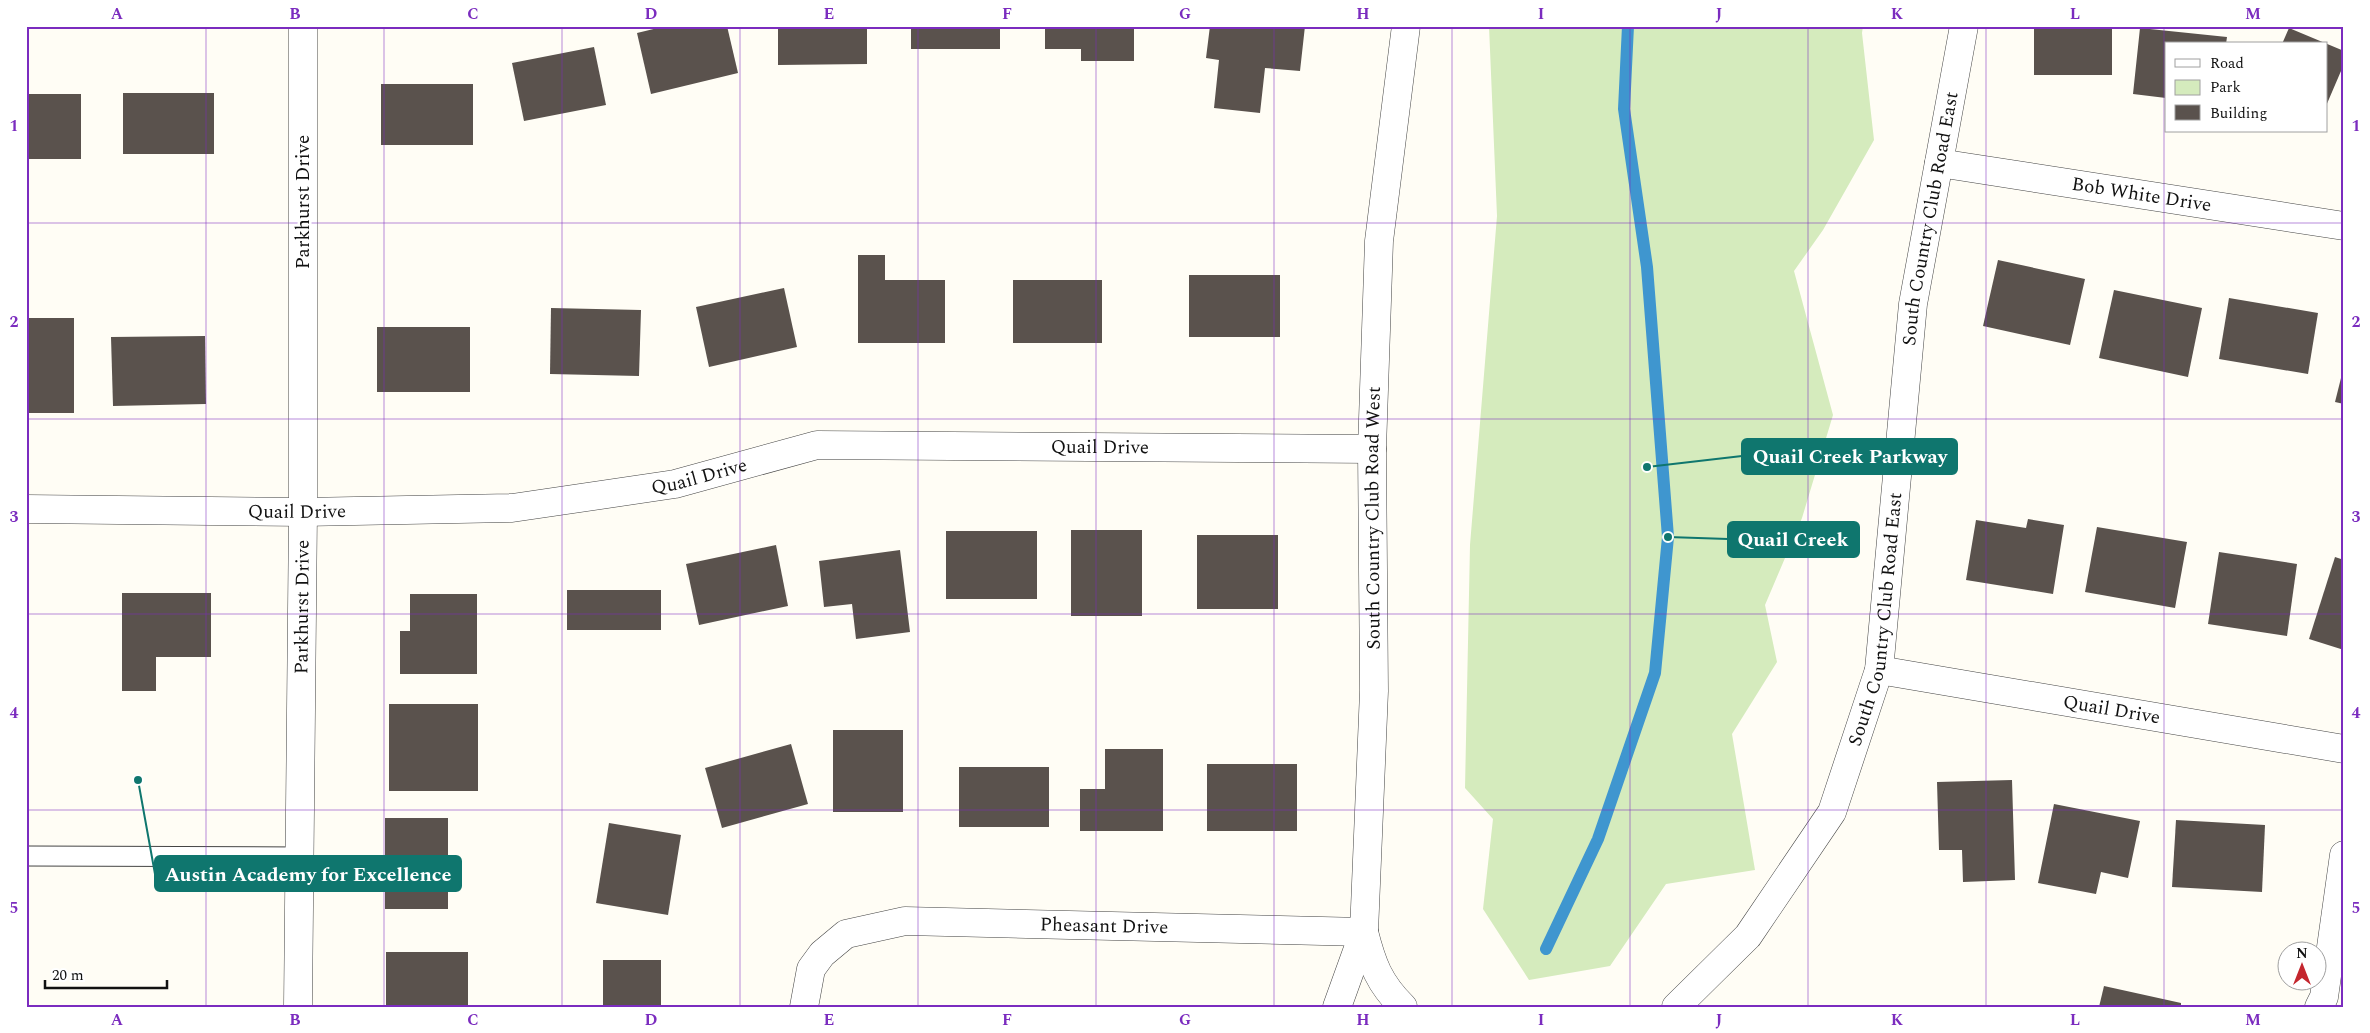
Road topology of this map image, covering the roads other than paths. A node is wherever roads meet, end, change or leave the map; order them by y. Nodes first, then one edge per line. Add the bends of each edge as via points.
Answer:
1 (303, 26) edge
2 (1406, 26) edge
3 (1964, 26) edge
4 (1939, 163) junction
5 (2344, 226) edge
6 (1372, 448) junction
7 (26, 509) edge
8 (303, 512) junction
9 (1879, 670) junction
10 (2344, 749) edge
11 (2344, 855) edge
12 (26, 856) edge
13 (300, 857) junction
14 (1364, 932) junction
15 (298, 1007) edge
16 (804, 1007) edge
17 (1337, 1007) edge
18 (1403, 1007) edge
19 (1676, 1007) edge
20 (2320, 1007) edge

1 - 8 street, Parkhurst Drive
2 - 6 street, South Country Club Road West via 1379,241
3 - 4 street, South Country Club Road East
4 - 5 street, Bob White Drive
4 - 9 street, South Country Club Road East via 1913,304
6 - 8 street, Quail Drive via 817,445 676,484 512,508
6 - 14 street, South Country Club Road West via 1374,691
7 - 8 street, Quail Drive
8 - 13 street, Parkhurst Drive
9 - 10 street, Quail Drive
9 - 19 street, South Country Club Road East via 1832,812 1748,936
11 - 20 street
12 - 13 lane
13 - 15 street, Parkhurst Drive
14 - 16 street, Pheasant Drive via 905,921 846,934 822,954 811,969
14 - 17 street, South Country Club Road West
14 - 18 street via 1371,960 1387,990

